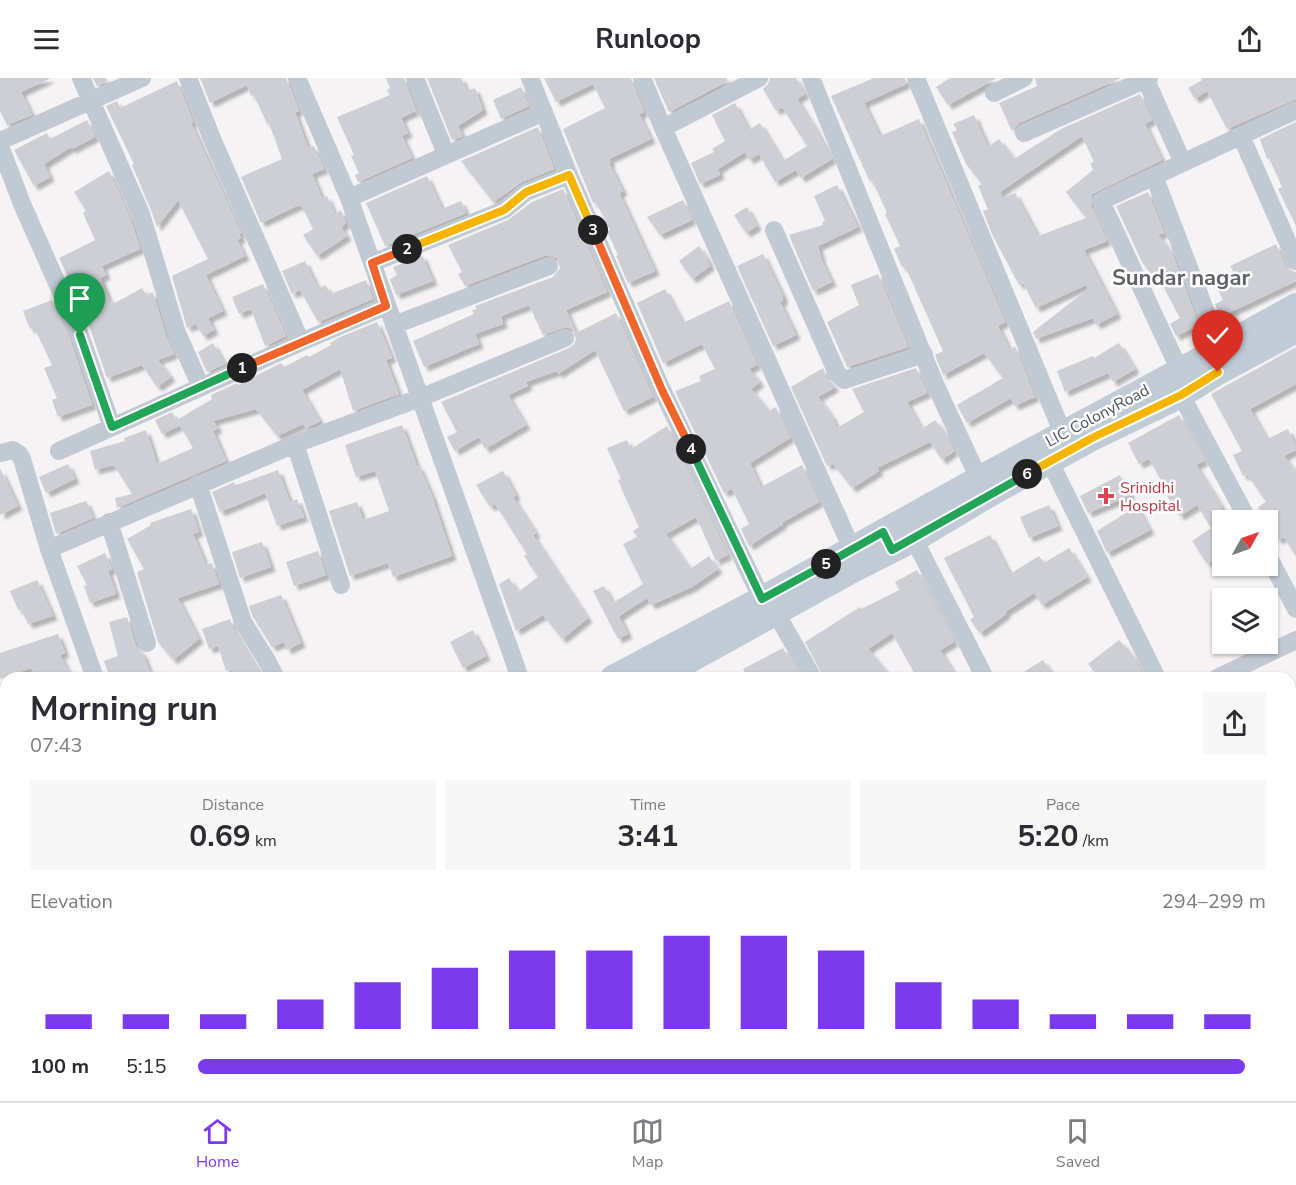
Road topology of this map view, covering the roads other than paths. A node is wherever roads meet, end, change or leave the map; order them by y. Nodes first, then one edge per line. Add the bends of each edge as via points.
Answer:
1 (81, 78) edge
2 (142, 78) edge
3 (188, 78) edge
4 (297, 78) edge
5 (415, 78) edge
6 (530, 78) edge
7 (642, 78) edge
8 (759, 78) edge
9 (810, 78) edge
10 (916, 78) edge
11 (1024, 78) edge
12 (1146, 78) edge
13 (994, 93) dead end
14 (91, 100) junction
15 (1296, 110) edge
16 (544, 112) junction
17 (663, 128) junction
18 (1024, 133) dead end
19 (1241, 136) junction
20 (0, 141) edge
21 (0, 146) edge
22 (446, 154) junction
23 (1183, 163) junction
24 (569, 175) junction
25 (1154, 176) junction
26 (349, 198) junction
27 (774, 230) dead end
28 (1296, 261) edge
29 (372, 263) junction
30 (549, 266) dead end
31 (386, 306) junction
32 (1296, 306) edge
33 (393, 325) junction
34 (1296, 330) edge
35 (565, 338) dead end
36 (301, 342) junction
37 (1220, 349) junction
38 (924, 354) junction
39 (1180, 383) junction
40 (201, 387) junction
41 (420, 398) junction
42 (112, 427) junction
43 (1063, 434) junction
44 (295, 444) junction
45 (59, 451) dead end
46 (0, 453) edge
47 (1050, 462) junction
48 (978, 478) junction
49 (198, 484) junction
50 (1243, 510) edge
51 (109, 522) junction
52 (896, 540) junction
53 (49, 549) junction
54 (852, 549) junction
55 (1278, 575) edge
56 (341, 585) dead end
57 (769, 606) junction
58 (1296, 609) edge
59 (1296, 640) edge
60 (147, 643) dead end
61 (93, 672) edge
62 (273, 672) edge
63 (518, 672) edge
64 (626, 672) edge
65 (666, 672) edge
66 (809, 672) edge
67 (981, 672) edge
68 (1154, 672) edge
69 (1229, 672) edge

1 - 14 street
2 - 14 street
3 - 36 street
4 - 26 street
5 - 22 street
6 - 16 street
7 - 17 street
8 - 17 street
9 - 38 street
10 - 43 street
11 - 13 street
12 - 18 street
12 - 23 street
14 - 20 street
14 - 40 street via 141,214 177,333
15 - 19 street
16 - 22 street
16 - 24 street
17 - 54 street
19 - 23 street
19 - 28 street
21 - 42 street via 80,335
22 - 26 street
23 - 25 street
24 - 29 street via 526,192 504,210
24 - 57 street via 662,390
25 - 37 street
25 - 39 street via 1101,201
26 - 29 street
27 - 38 street via 837,373 844,380
29 - 31 street
30 - 33 street
31 - 33 street
31 - 36 street
32 - 37 main road, LIC ColonyRoad
33 - 41 street
34 - 39 main road, LIC ColonyRoad via 1218,372
35 - 41 street
36 - 40 street
37 - 39 main road, LIC ColonyRoad
38 - 48 street
39 - 43 main road, LIC ColonyRoad
39 - 47 main road, LIC ColonyRoad
39 - 50 street
40 - 42 street
41 - 44 street
41 - 63 street
42 - 45 street
43 - 48 main road, LIC ColonyRoad
44 - 49 street
44 - 56 street
46 - 53 street via 13,450 22,459
47 - 52 main road, LIC ColonyRoad
47 - 68 street
48 - 52 main road, LIC ColonyRoad
49 - 51 street
49 - 62 street via 243,622
51 - 53 street
51 - 60 street
52 - 54 main road, LIC ColonyRoad
52 - 57 main road, LIC ColonyRoad
52 - 67 street
53 - 61 street
54 - 57 main road, LIC ColonyRoad
55 - 58 street
57 - 64 main road, LIC ColonyRoad
57 - 65 main road, LIC ColonyRoad
57 - 66 street
59 - 69 street

